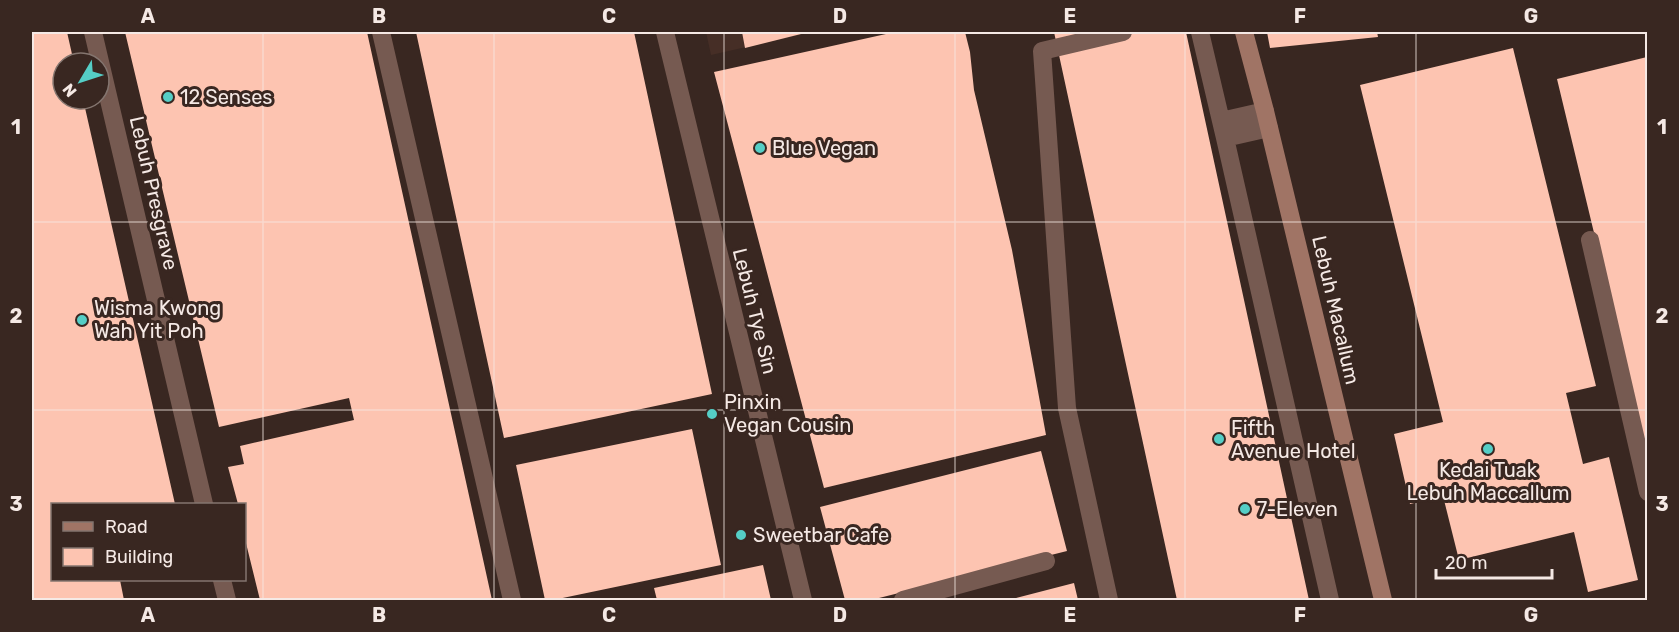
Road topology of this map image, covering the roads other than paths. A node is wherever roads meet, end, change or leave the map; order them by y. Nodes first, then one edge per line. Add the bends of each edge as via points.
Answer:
1 (93, 32) edge
2 (381, 32) edge
3 (664, 32) edge
4 (1123, 32) edge
5 (1200, 32) edge
6 (1244, 32) edge
7 (1267, 119) junction
8 (1223, 129) junction
9 (1590, 240) dead end
10 (1647, 492) edge
11 (204, 503) edge
12 (1046, 561) dead end
13 (222, 581) edge
14 (227, 600) edge
15 (512, 600) edge
16 (803, 600) edge
17 (903, 600) edge
18 (1109, 600) edge
19 (1330, 600) edge
20 (1383, 600) edge

1 - 11 street, Lebuh Presgrave
2 - 15 street
3 - 16 street, Lebuh Tye Sin
4 - 18 street via 1042,51 1067,408
5 - 8 street
6 - 7 street, Lebuh Macallum
7 - 8 street
7 - 20 street, Lebuh Macallum
8 - 19 street
9 - 10 street
12 - 17 street
13 - 14 street

